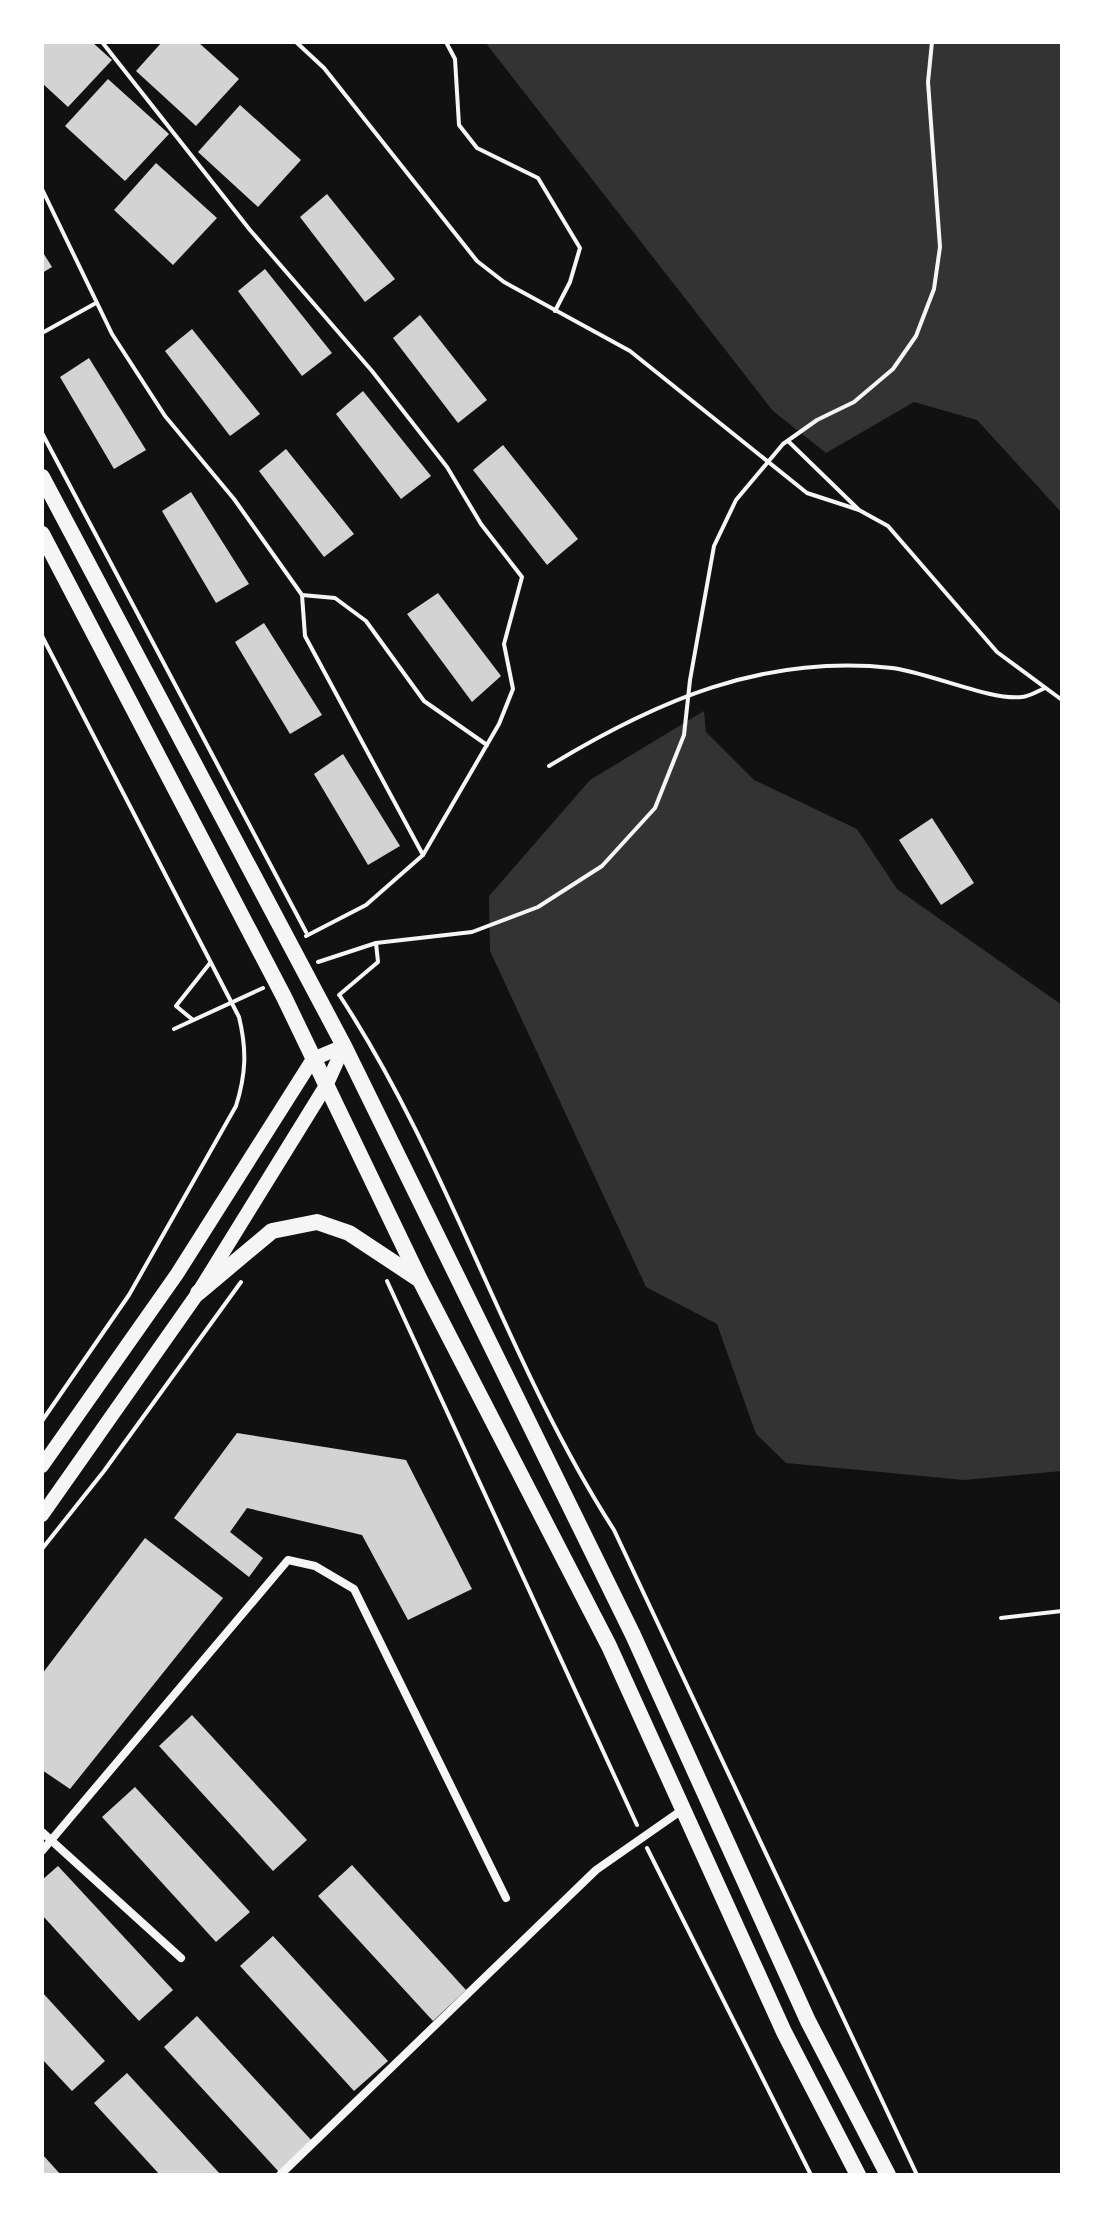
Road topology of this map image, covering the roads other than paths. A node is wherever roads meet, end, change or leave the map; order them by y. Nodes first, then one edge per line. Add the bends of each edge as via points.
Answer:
1 (42, 477) edge
2 (42, 534) edge
3 (344, 1046) junction
4 (313, 1059) junction
5 (327, 1084) junction
6 (420, 1280) junction
7 (198, 1293) junction
8 (42, 1466) edge
9 (42, 1515) edge
10 (683, 1809) junction
11 (42, 1832) edge
12 (52, 1840) junction
13 (42, 1851) edge
14 (506, 1898) dead end
15 (181, 1958) dead end
16 (280, 2175) edge
17 (858, 2175) edge
18 (888, 2175) edge

1 - 3 main road
2 - 4 main road
3 - 4 street
3 - 5 street
3 - 18 main road via 633,1635 808,2021
4 - 5 main road
4 - 8 street via 177,1274
5 - 6 main road
5 - 7 street
6 - 7 main road via 349,1233 317,1222 272,1231
6 - 10 main road via 609,1646
7 - 9 street
10 - 16 street via 596,1870
10 - 17 main road via 784,2032
11 - 12 street
12 - 13 street
12 - 14 street via 288,1560 315,1566 354,1589
12 - 15 street

